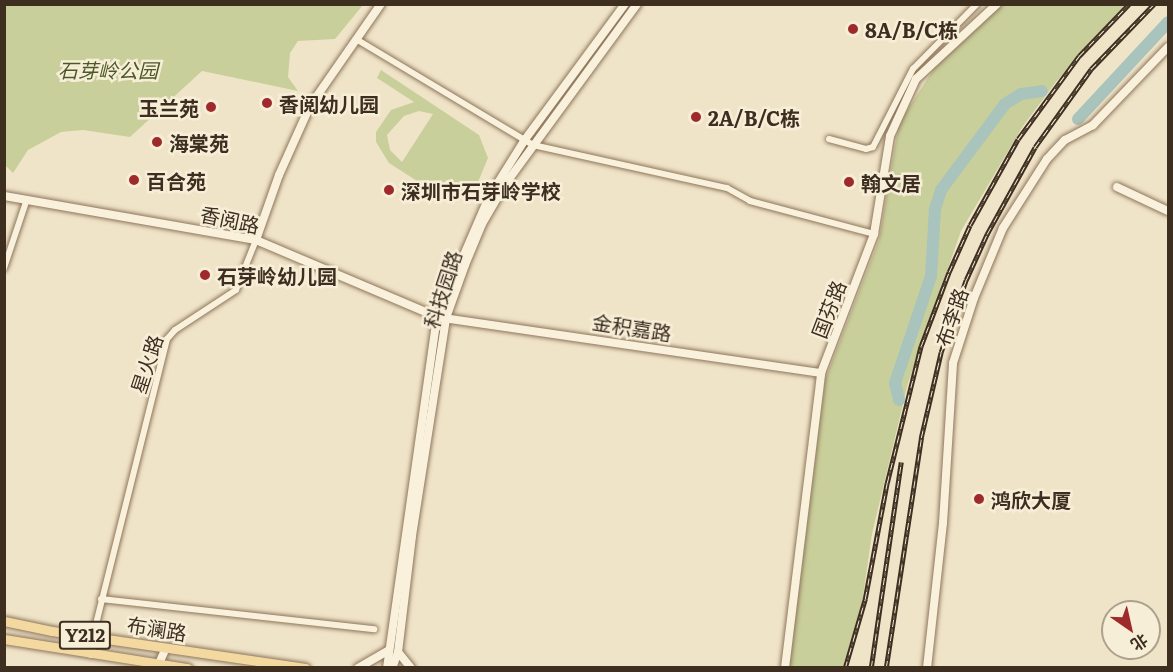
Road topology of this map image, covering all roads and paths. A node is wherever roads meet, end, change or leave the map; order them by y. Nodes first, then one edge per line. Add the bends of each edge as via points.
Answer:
1 (381, 4) edge
2 (626, 4) edge
3 (637, 4) edge
4 (977, 4) edge
5 (997, 4) edge
6 (356, 39) junction
7 (1168, 47) edge
8 (829, 139) dead end
9 (524, 141) junction
10 (533, 145) junction
11 (1117, 188) dead end
12 (4, 196) edge
13 (26, 202) junction
14 (1168, 211) edge
15 (874, 234) junction
16 (256, 240) junction
17 (4, 268) edge
18 (441, 317) junction
19 (821, 373) junction
20 (101, 598) junction
21 (4, 621) edge
22 (374, 629) dead end
23 (93, 636) junction
24 (4, 639) edge
25 (166, 648) junction
26 (387, 651) junction
27 (398, 652) junction
28 (91, 654) junction
29 (123, 659) junction
30 (161, 666) edge
31 (138, 668) edge
32 (188, 668) edge
33 (305, 668) edge
34 (358, 668) edge
35 (387, 668) edge
36 (392, 668) edge
37 (411, 668) edge
38 (785, 668) edge
39 (927, 668) edge

1 - 6 main road, 星火路
2 - 9 main road, 科技园路
3 - 10 main road, 科技园路
4 - 8 street via 913,69 873,147 866,149
5 - 15 main road, 国芬路 via 916,79 890,136
6 - 9 street
6 - 16 main road, 星火路 via 310,106
7 - 39 main road, 布李路 via 1093,125 1065,140 1051,154 1003,228 975,298 953,363 943,523
9 - 10 street
9 - 18 main road, 科技园路 via 489,197
10 - 15 street via 727,188 750,201
10 - 18 main road, 科技园路 via 482,224
11 - 14 main road
12 - 13 main road, 香阅路
13 - 16 main road, 香阅路
13 - 17 street
15 - 19 main road, 国芬路
16 - 18 main road, 香阅路
16 - 20 street, 星火路 via 236,290 167,339
18 - 19 main road, 金积嘉路
18 - 26 main road, 科技园路
18 - 27 main road, 科技园路
19 - 38 main road, 国芬路
20 - 22 street
20 - 23 street, 星火路
21 - 23 main road, 布澜路 / Y212
23 - 25 main road, 布澜路 / Y212
23 - 28 main road, 星火路
24 - 28 main road, 布澜路 / Y212
25 - 30 main road
25 - 33 main road, 布澜路 / Y212
26 - 34 main road
26 - 35 main road, 科技园路
27 - 36 main road, 科技园路
27 - 37 main road
28 - 29 main road, 布澜路 / Y212
29 - 30 main road, 布澜路 / Y212
29 - 31 main road
30 - 32 main road, 布澜路 / Y212

